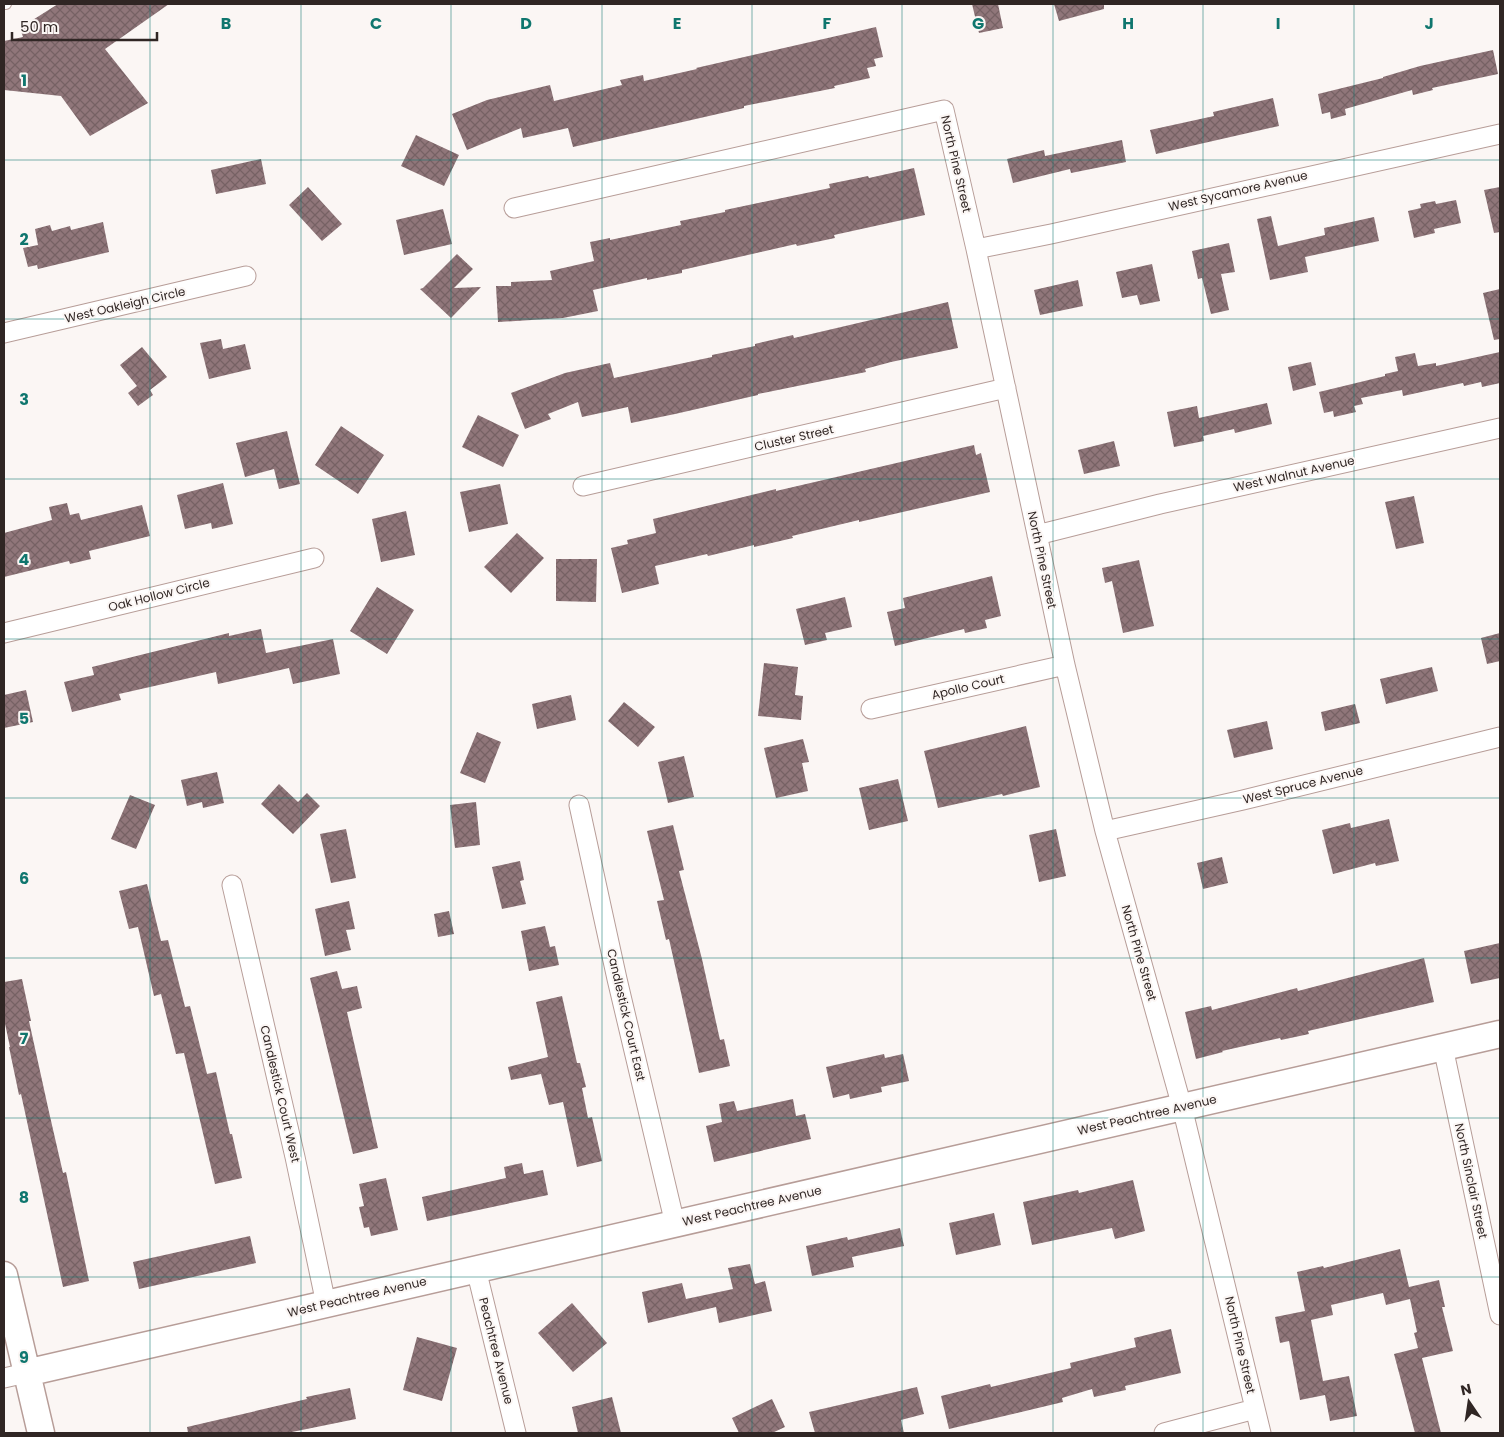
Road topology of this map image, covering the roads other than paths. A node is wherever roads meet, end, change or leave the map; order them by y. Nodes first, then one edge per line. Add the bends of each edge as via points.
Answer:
1 (1500, 134) edge
2 (514, 208) dead end
3 (976, 249) junction
4 (246, 276) dead end
5 (4, 333) edge
6 (1006, 388) junction
7 (1500, 428) edge
8 (583, 486) dead end
9 (1037, 535) junction
10 (314, 558) dead end
11 (4, 632) edge
12 (1065, 665) junction
13 (871, 709) dead end
14 (1500, 737) edge
15 (579, 805) dead end
16 (1105, 831) junction
17 (232, 885) dead end
18 (1500, 1034) edge
19 (1442, 1047) junction
20 (1182, 1107) junction
21 (675, 1224) junction
22 (476, 1269) junction
23 (4, 1275) edge
24 (326, 1304) junction
25 (1500, 1315) edge
26 (15, 1375) edge
27 (1256, 1409) junction
28 (41, 1433) edge
29 (516, 1433) edge
30 (1164, 1433) edge
31 (1261, 1433) edge

1 - 3 street, West Sycamore Avenue
2 - 3 street, North Pine Street via 944,110
3 - 6 street, North Pine Street
4 - 5 street, West Oakleigh Circle
6 - 8 street, Cluster Street
6 - 9 street, North Pine Street
7 - 9 street, West Walnut Avenue via 1160,504
9 - 12 street, North Pine Street
10 - 11 street, Oak Hollow Circle
12 - 13 street, Apollo Court
12 - 16 street, North Pine Street
14 - 16 street, West Spruce Avenue
15 - 21 street, Candlestick Court East
16 - 20 street, North Pine Street
17 - 24 street, Candlestick Court West
18 - 19 street, West Peachtree Avenue
19 - 20 street, West Peachtree Avenue
19 - 25 street, North Sinclair Street
20 - 21 street, West Peachtree Avenue
20 - 27 street, North Pine Street
21 - 22 street, West Peachtree Avenue
22 - 24 street, West Peachtree Avenue
22 - 29 street, Peachtree Avenue
23 - 26 street
24 - 26 street, West Peachtree Avenue
26 - 28 street
27 - 30 street
27 - 31 street, North Pine Street

